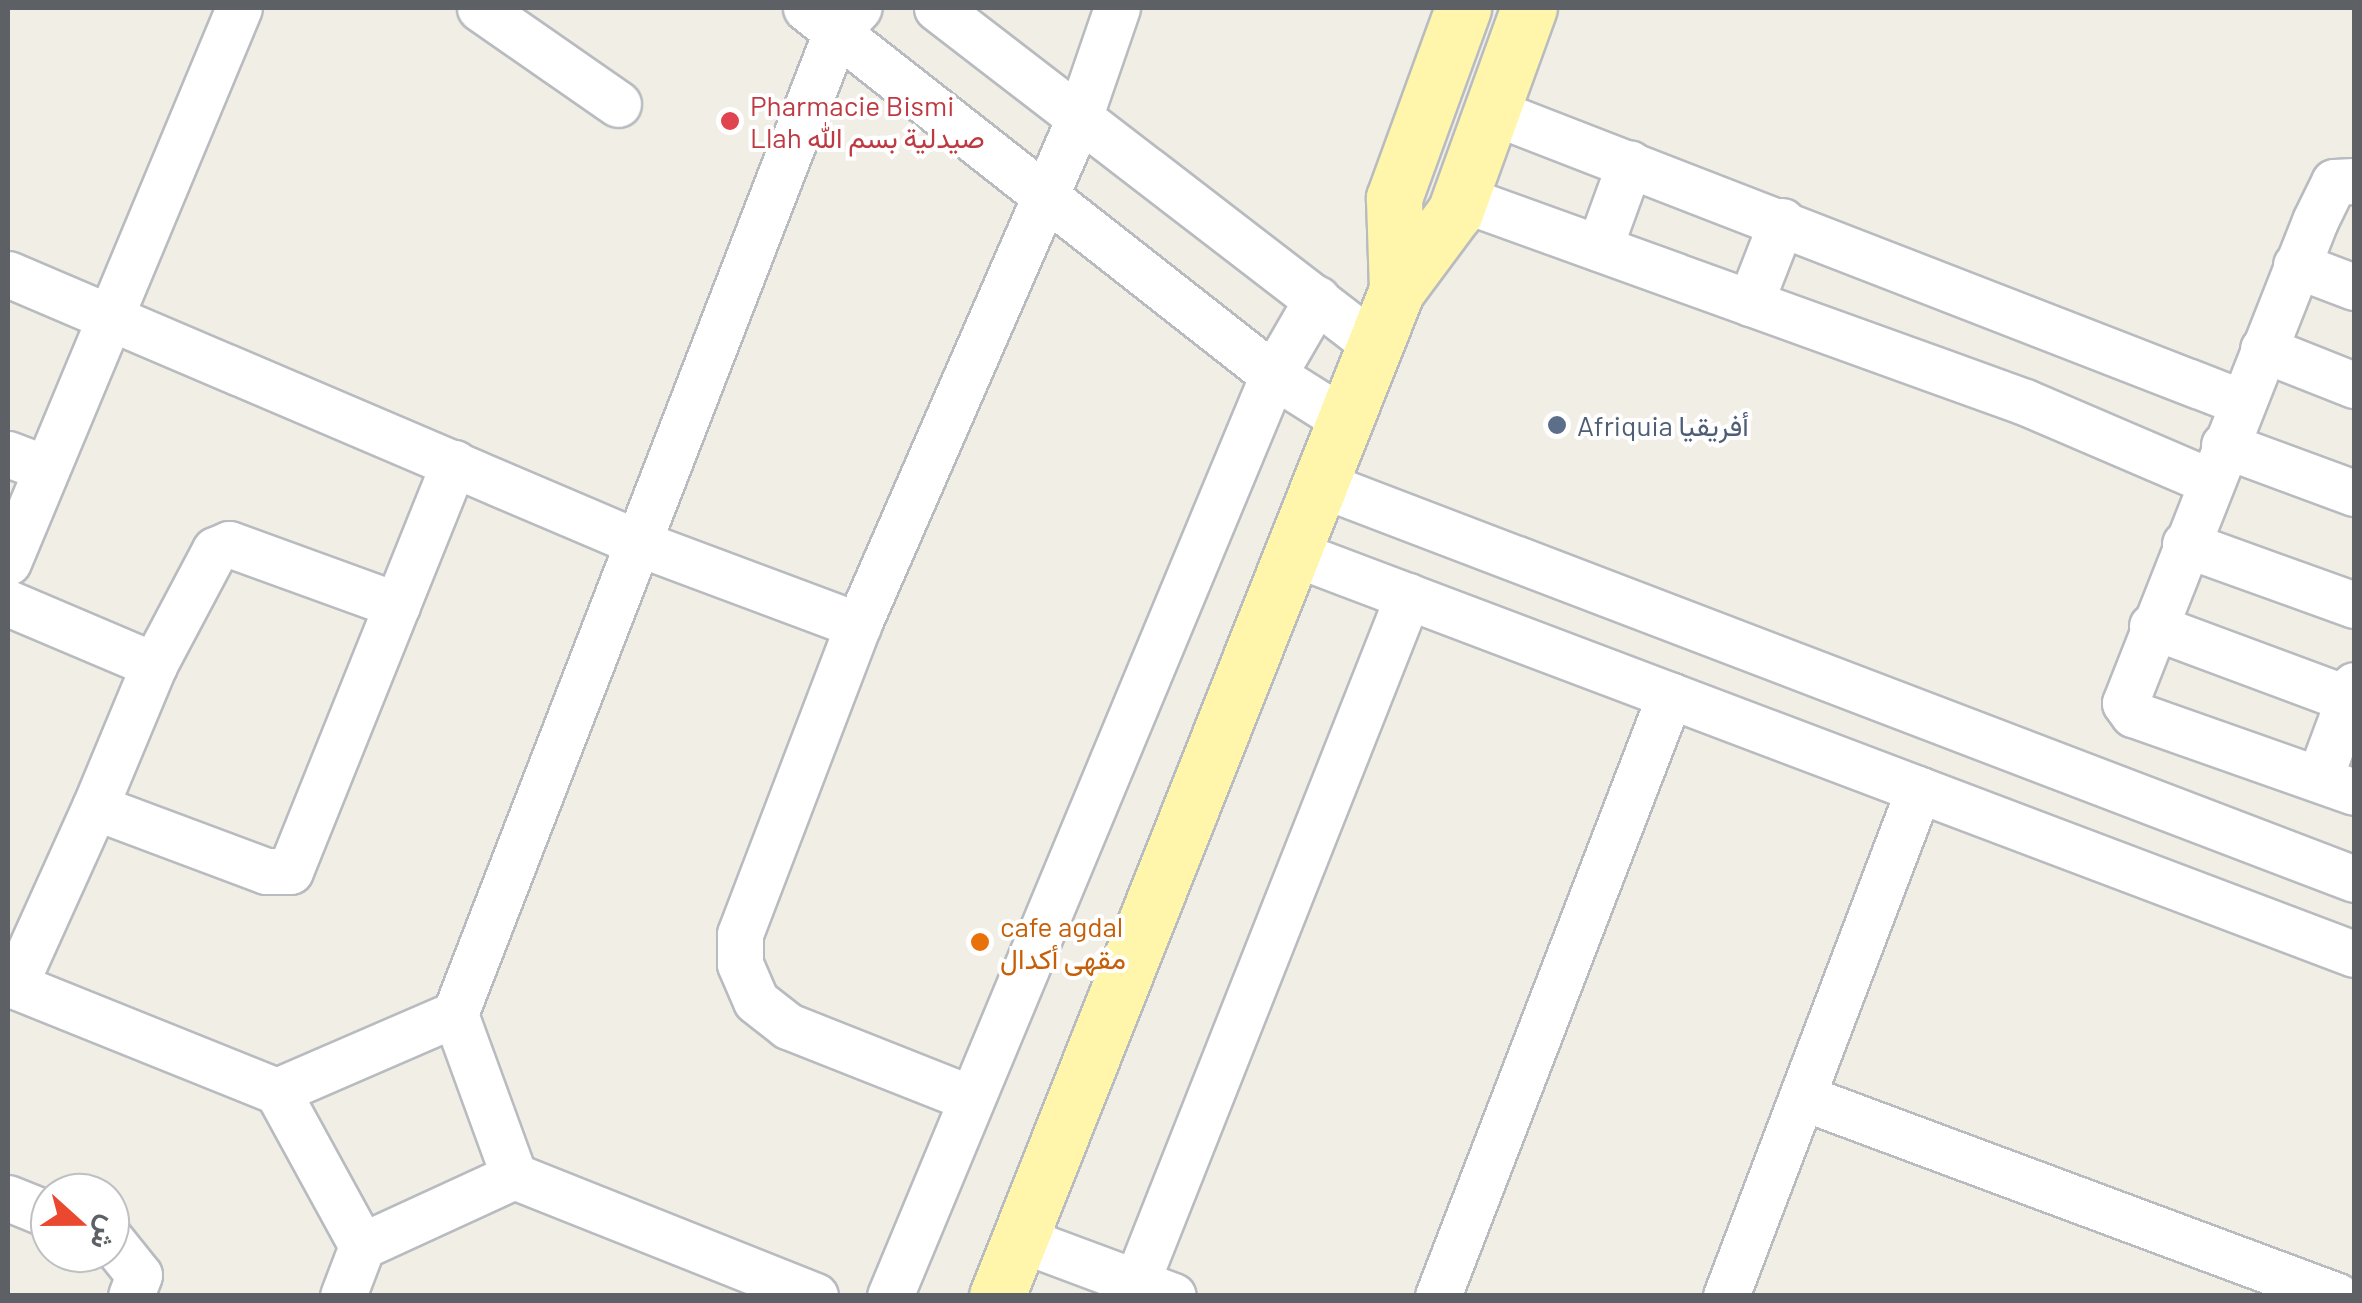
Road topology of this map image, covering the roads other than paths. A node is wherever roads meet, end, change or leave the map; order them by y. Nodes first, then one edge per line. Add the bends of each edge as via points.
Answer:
1 (238, 8) edge
2 (480, 8) edge
3 (937, 8) edge
4 (1117, 8) edge
5 (1463, 8) edge
6 (1529, 8) edge
7 (833, 16) edge
8 (618, 104) dead end
9 (1492, 111) junction
10 (1078, 121) junction
11 (1630, 163) junction
12 (2354, 181) edge
13 (1046, 196) junction
14 (1460, 198) junction
15 (1782, 220) junction
16 (1598, 248) junction
17 (2296, 265) junction
18 (8, 274) edge
19 (2354, 287) edge
20 (1398, 290) junction
21 (1317, 299) junction
22 (1750, 303) junction
23 (107, 314) junction
24 (1376, 346) junction
25 (2263, 349) junction
26 (1273, 375) junction
27 (2354, 385) edge
28 (2241, 402) junction
29 (1346, 421) junction
30 (26, 461) edge
31 (2218, 463) junction
32 (454, 464) junction
33 (1323, 485) junction
34 (2354, 493) edge
35 (642, 544) junction
36 (2186, 544) junction
37 (1296, 554) junction
38 (8, 562) edge
39 (1408, 596) junction
40 (8, 603) edge
41 (397, 605) junction
42 (2354, 606) edge
43 (858, 625) junction
44 (2152, 626) junction
45 (154, 665) junction
46 (2353, 695) edge
47 (1670, 696) junction
48 (2337, 786) edge
49 (1918, 789) junction
50 (94, 807) junction
51 (2354, 879) edge
52 (2354, 954) edge
53 (10, 984) edge
54 (454, 1014) junction
55 (277, 1091) junction
56 (967, 1097) junction
57 (1802, 1097) junction
58 (514, 1176) junction
59 (1020, 1239) junction
60 (362, 1246) junction
61 (130, 1264) edge
62 (1146, 1291) edge
63 (1005, 1293) edge
64 (130, 1296) edge
65 (343, 1296) edge
66 (815, 1296) edge
67 (890, 1296) edge
68 (1438, 1296) edge
69 (1726, 1296) edge
70 (2338, 1296) edge

1 - 23 street
2 - 8 street
3 - 10 street
4 - 10 street
5 - 20 main road via 1394,198
6 - 9 main road
7 - 13 street
7 - 35 street
9 - 11 street
9 - 14 main road
10 - 13 street
10 - 21 street
11 - 15 street
11 - 16 street
12 - 17 street via 2334,182
13 - 26 street
13 - 43 street
14 - 16 street
14 - 20 main road
15 - 22 street
15 - 28 street via 2093,351
16 - 22 street
17 - 19 street
17 - 25 street
18 - 23 street
20 - 24 main road
21 - 24 street
21 - 26 street
22 - 31 street via 2024,402
23 - 30 street
23 - 32 street
24 - 29 main road
25 - 27 street
25 - 28 street
26 - 29 street
26 - 56 street
28 - 31 street
29 - 33 main road
30 - 38 street
31 - 34 street
31 - 36 street
32 - 35 street
32 - 41 street
33 - 37 main road
33 - 51 street
35 - 43 street
35 - 54 street
36 - 42 street
36 - 44 street
37 - 39 street
37 - 59 main road
39 - 47 street
39 - 62 street
40 - 45 street
41 - 45 street via 228,544 214,550
41 - 50 street via 290,871 266,871
43 - 56 street via 740,934 740,964 756,1001 788,1026
44 - 46 street
44 - 48 street via 2125,703 2133,714
45 - 50 street
46 - 48 street
47 - 49 street
47 - 68 street
49 - 52 street
49 - 57 street
50 - 53 street
53 - 55 street
54 - 55 street
54 - 58 street
55 - 60 street
56 - 67 street
57 - 69 street
57 - 70 street
58 - 60 street
58 - 66 street
59 - 62 street
59 - 63 main road
60 - 65 street
61 - 64 street via 138,1274

